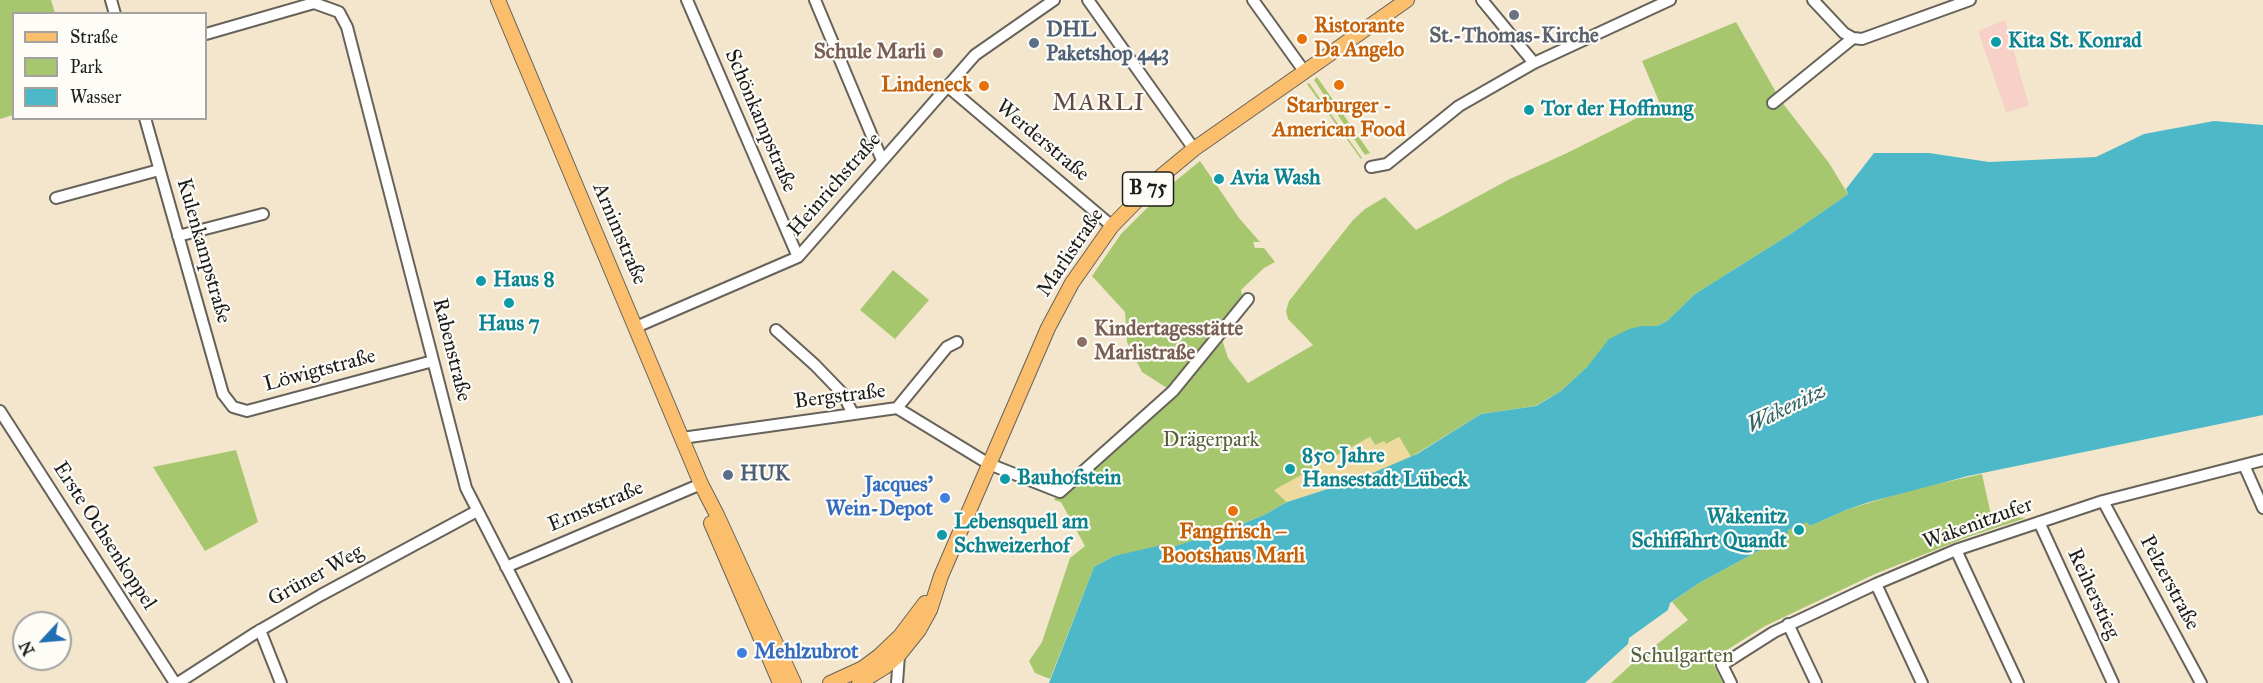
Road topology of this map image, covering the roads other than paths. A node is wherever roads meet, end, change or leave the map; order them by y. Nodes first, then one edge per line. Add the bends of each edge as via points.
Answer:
1 (498, 0) edge
2 (687, 0) edge
3 (815, 0) edge
4 (1054, 0) edge
5 (1088, 0) edge
6 (1254, 0) edge
7 (1407, 0) edge
8 (1482, 0) edge
9 (1670, 0) edge
10 (1813, 0) edge
11 (1970, 0) edge
12 (207, 34) edge
13 (1853, 38) junction
14 (1534, 63) junction
15 (1304, 71) junction
16 (947, 86) junction
17 (1773, 103) dead end
18 (146, 120) edge
19 (1194, 149) junction
20 (882, 160) junction
21 (1371, 167) dead end
22 (159, 170) junction
23 (56, 198) dead end
24 (263, 214) dead end
25 (1112, 226) junction
26 (178, 236) junction
27 (798, 257) junction
28 (1248, 299) dead end
29 (636, 327) junction
30 (776, 330) dead end
31 (957, 342) dead end
32 (433, 360) junction
33 (223, 394) joint
34 (897, 408) junction
35 (0, 411) edge
36 (853, 414) junction
37 (682, 438) junction
38 (2263, 460) edge
39 (988, 464) junction
40 (2244, 465) junction
41 (701, 484) junction
42 (2103, 501) junction
43 (2263, 508) edge
44 (477, 511) junction
45 (2038, 522) junction
46 (1956, 550) junction
47 (506, 567) junction
48 (1876, 584) junction
49 (1788, 624) junction
50 (914, 627) junction
51 (260, 630) junction
52 (899, 655) junction
53 (176, 683) edge
54 (281, 683) edge
55 (566, 683) edge
56 (780, 683) edge
57 (794, 683) edge
58 (830, 683) edge
59 (859, 683) edge
60 (897, 683) edge
61 (1731, 683) edge
62 (1816, 683) edge
63 (1923, 683) edge
64 (2018, 683) edge
65 (2113, 683) edge
66 (2200, 683) edge

1 - 29 main road, Arnimstraße
2 - 27 street, Schönkampstraße
3 - 20 street
4 - 16 street, Heinrichstraße via 975,56
5 - 19 street
6 - 15 street
7 - 15 main road, Marlistraße / B 75
8 - 14 street
9 - 14 street
10 - 13 street
11 - 13 street via 1862,39
12 - 32 street, Rabenstraße via 314,3 339,12 347,27
13 - 17 street
14 - 21 street via 1459,106 1387,164
15 - 19 main road, Marlistraße / B 75
16 - 20 street, Heinrichstraße
16 - 25 street, Werderstraße
18 - 22 street, Kulenkampstraße
19 - 25 main road, Marlistraße / B 75
20 - 27 street, Heinrichstraße
22 - 23 street
22 - 26 street, Kulenkampstraße
24 - 26 street
25 - 39 main road, Marlistraße / B 75 via 1072,283 1048,328
26 - 33 street, Kulenkampstraße
27 - 29 street, Heinrichstraße
28 - 39 street, Bergstraße via 1173,391 1060,492
29 - 37 main road, Arnimstraße
30 - 36 street via 843,394
31 - 34 street via 947,347
32 - 33 street, Löwigtstraße via 247,411 233,407
32 - 44 street, Rabenstraße via 466,488
34 - 36 street, Bergstraße
34 - 39 street, Bergstraße
35 - 53 street, Erste Ochsenkoppel
36 - 37 street, Bergstraße
37 - 41 main road, Arnimstraße
38 - 40 street, Wakenitzufer
39 - 50 main road, Marlistraße / B 75 via 941,576
40 - 42 street, Wakenitzufer
40 - 43 street
41 - 47 street, Ernststraße
41 - 56 main road, Arnimstraße via 710,520
41 - 57 main road, Arnimstraße
42 - 45 street, Wakenitzufer
42 - 66 street, Pelzerstraße
44 - 47 street, Rabenstraße
44 - 51 street, Grüner Weg
45 - 46 street, Wakenitzufer
45 - 65 street, Reiherstieg
46 - 48 street, Wakenitzufer
46 - 64 street
47 - 55 street, Rabenstraße
48 - 49 street, Wakenitzufer
48 - 63 street
49 - 61 street, Wakenitzufer via 1722,665
49 - 62 street
50 - 52 main road, B 75
50 - 58 main road, B 75 via 863,668
51 - 53 street, Grüner Weg
51 - 54 street
52 - 59 main road, B 75
52 - 60 street

